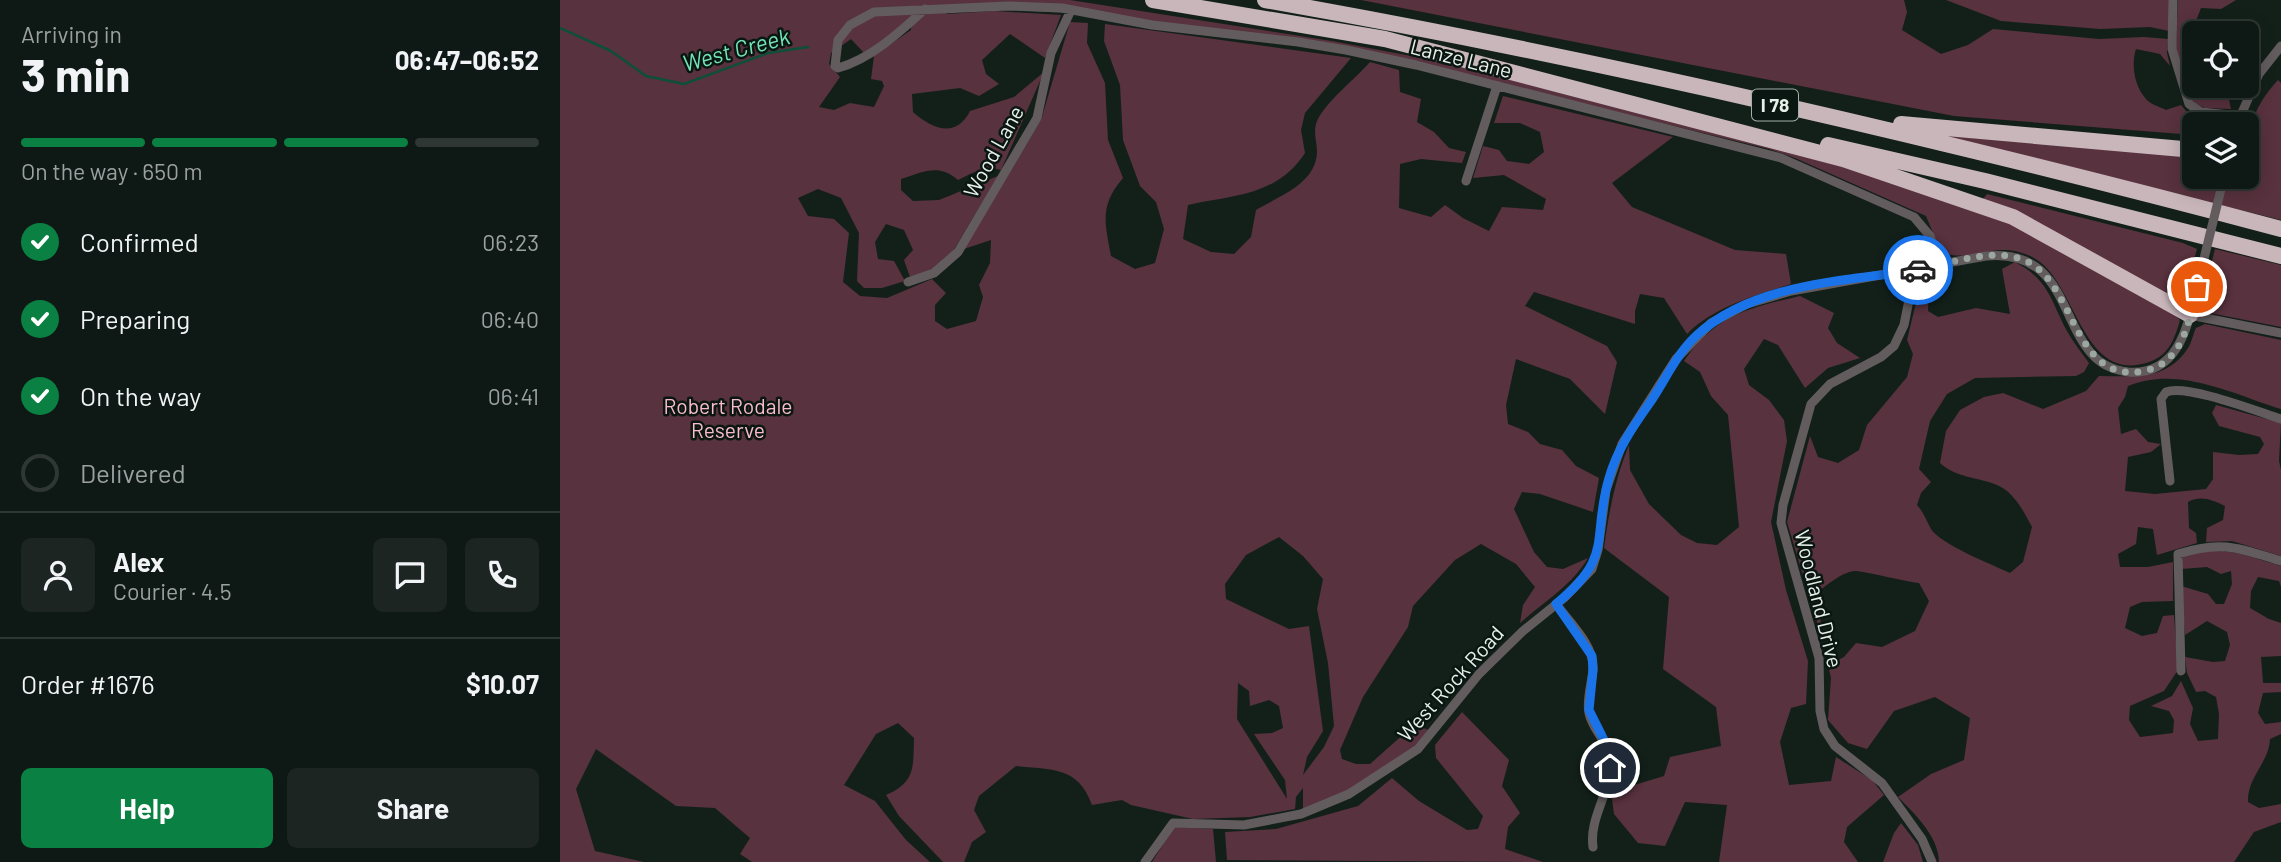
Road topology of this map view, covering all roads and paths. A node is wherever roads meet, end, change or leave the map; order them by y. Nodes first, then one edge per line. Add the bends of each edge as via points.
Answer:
1 (1153, 0) edge
2 (1265, 0) edge
3 (2173, 0) edge
4 (925, 9) junction
5 (1070, 10) junction
6 (2281, 46) edge
7 (1562, 56) junction
8 (1526, 75) junction
9 (1497, 86) junction
10 (2201, 112) edge
11 (2242, 112) edge
12 (2182, 148) edge
13 (1466, 181) dead end
14 (2221, 189) edge
15 (2281, 229) edge
16 (2281, 256) edge
17 (1940, 266) junction
18 (1915, 270) junction
19 (908, 282) dead end
20 (2190, 315) junction
21 (2281, 333) edge
22 (2281, 419) edge
23 (2170, 481) dead end
24 (2281, 561) edge
25 (1556, 604) junction
26 (2181, 671) dead end
27 (1593, 847) dead end
28 (1145, 862) edge
29 (1932, 862) edge

1 - 8 highway, I 78 via 1385,39
2 - 7 highway, I 78
3 - 10 street via 2172,49 2189,104
4 - 4 street, Lanze Lane via 860,17 838,40 835,66 856,61
4 - 5 street, Lanze Lane via 1049,6
5 - 9 street, Lanze Lane via 1152,26 1346,50
5 - 19 street, Wood Lane via 1051,53 1037,118 958,252 934,273
6 - 11 street via 2259,74
7 - 12 highway via 1901,124
7 - 15 highway, I 78 via 2024,161
8 - 16 highway, I 78 via 1985,181
8 - 20 highway via 1843,159 1978,203 2036,228
9 - 13 street
9 - 17 street, Lanze Lane via 1805,167 1914,217 1930,236
14 - 20 street, West Rock Road, bridge
17 - 18 street, West Rock Road
17 - 20 street, West Rock Road via 1997,255 2035,266 2051,283 2090,351 2104,365 2121,371 2149,370 2165,362 2180,346
18 - 25 street, West Rock Road via 1776,295 1735,309 1696,335 1622,444 1606,490 1596,560
18 - 29 street, Woodland Drive via 1904,325 1894,345 1830,384 1811,404 1781,523 1819,658 1824,729 1835,746 1882,783 1922,839
20 - 21 street
22 - 23 street via 2197,392 2165,392 2161,399
24 - 26 street via 2228,545 2202,546 2178,554
25 - 27 street via 1592,656 1589,710 1610,756
25 - 28 street, West Rock Road via 1479,674 1424,744 1374,780 1337,801 1282,819 1225,825 1173,823

